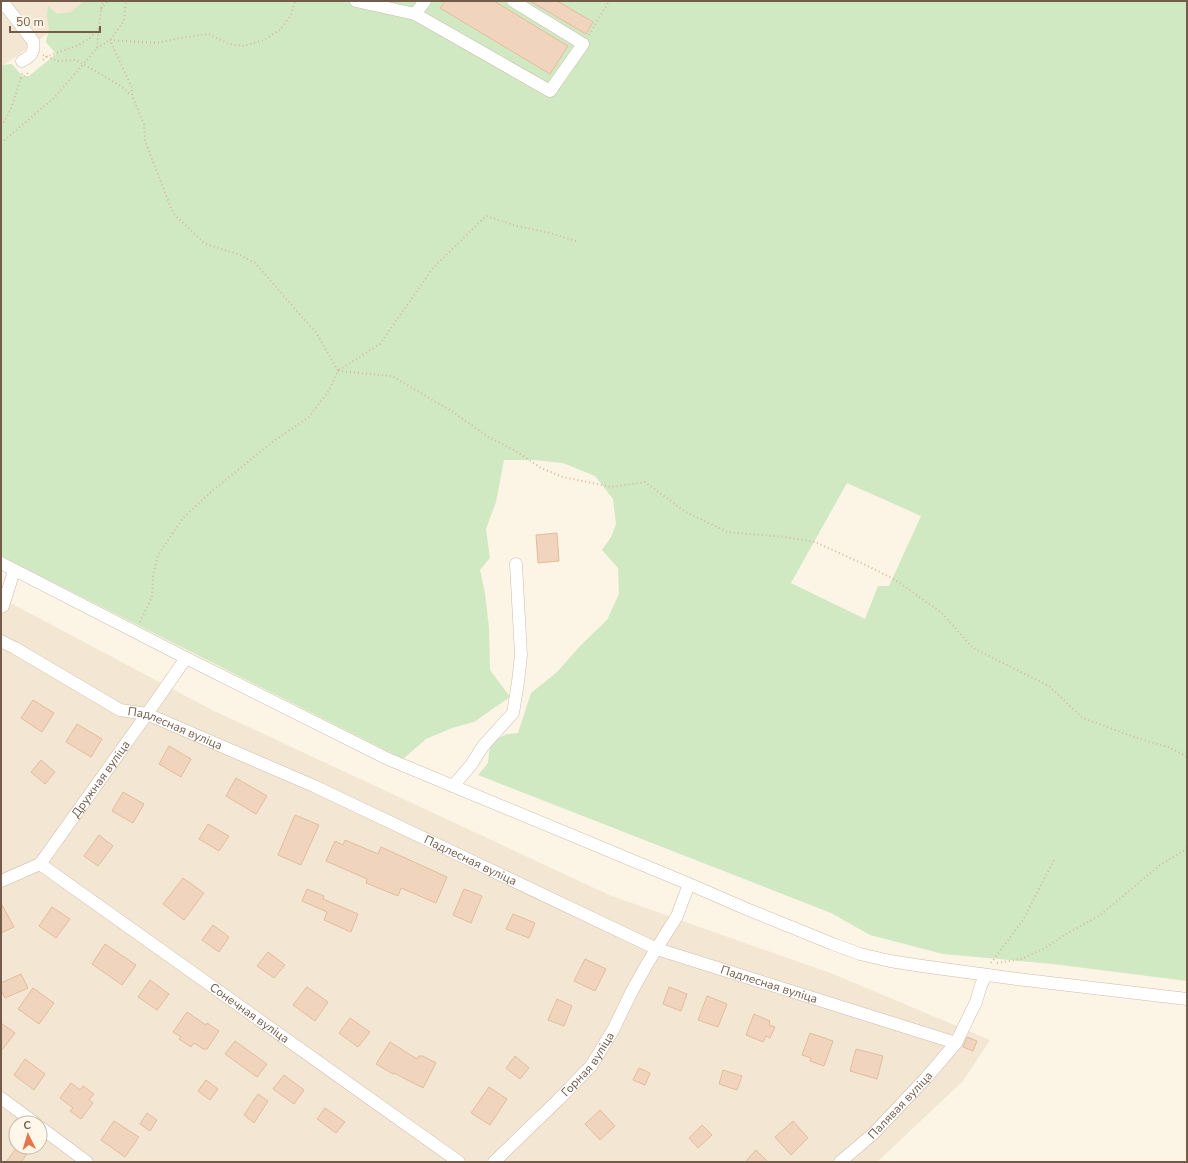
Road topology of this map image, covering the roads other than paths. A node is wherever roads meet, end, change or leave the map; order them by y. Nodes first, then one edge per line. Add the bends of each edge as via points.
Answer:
1 (2, 1) edge
2 (356, 1) edge
3 (425, 1) edge
4 (513, 1) edge
5 (415, 14) junction
6 (23, 66) road end
7 (1, 563) edge
8 (516, 564) dead end
9 (14, 570) junction
10 (1, 607) edge
11 (1, 641) edge
12 (186, 658) junction
13 (147, 714) junction
14 (453, 786) junction
15 (40, 864) junction
16 (1, 881) edge
17 (689, 884) junction
18 (657, 949) junction
19 (986, 975) junction
20 (1187, 999) edge
21 (956, 1043) junction
22 (1, 1098) edge
23 (24, 1115) edge
24 (48, 1133) edge
25 (87, 1162) edge
26 (459, 1162) edge
27 (494, 1162) edge
28 (840, 1162) edge

1 - 6 street via 32,41 34,48
2 - 5 street
3 - 5 street
4 - 5 street via 583,44 550,91
7 - 9 street
8 - 14 street via 520,656 513,712
9 - 10 street
9 - 12 street
11 - 13 street, Падлесная вуліца via 120,710
12 - 13 street, Дружная вуліца
12 - 14 street via 388,759
13 - 15 street, Дружная вуліца
13 - 18 street, Падлесная вуліца via 314,786
14 - 17 street
15 - 16 street
15 - 26 street, Сонечная вуліца
17 - 18 street, Горная вуліца via 677,916
17 - 19 street via 860,954
18 - 21 street, Падлесная вуліца
18 - 27 street, Горная вуліца via 591,1066
19 - 20 street
19 - 21 street, Палявая вуліца
21 - 28 street, Палявая вуліца via 873,1134
22 - 23 street
24 - 25 street

